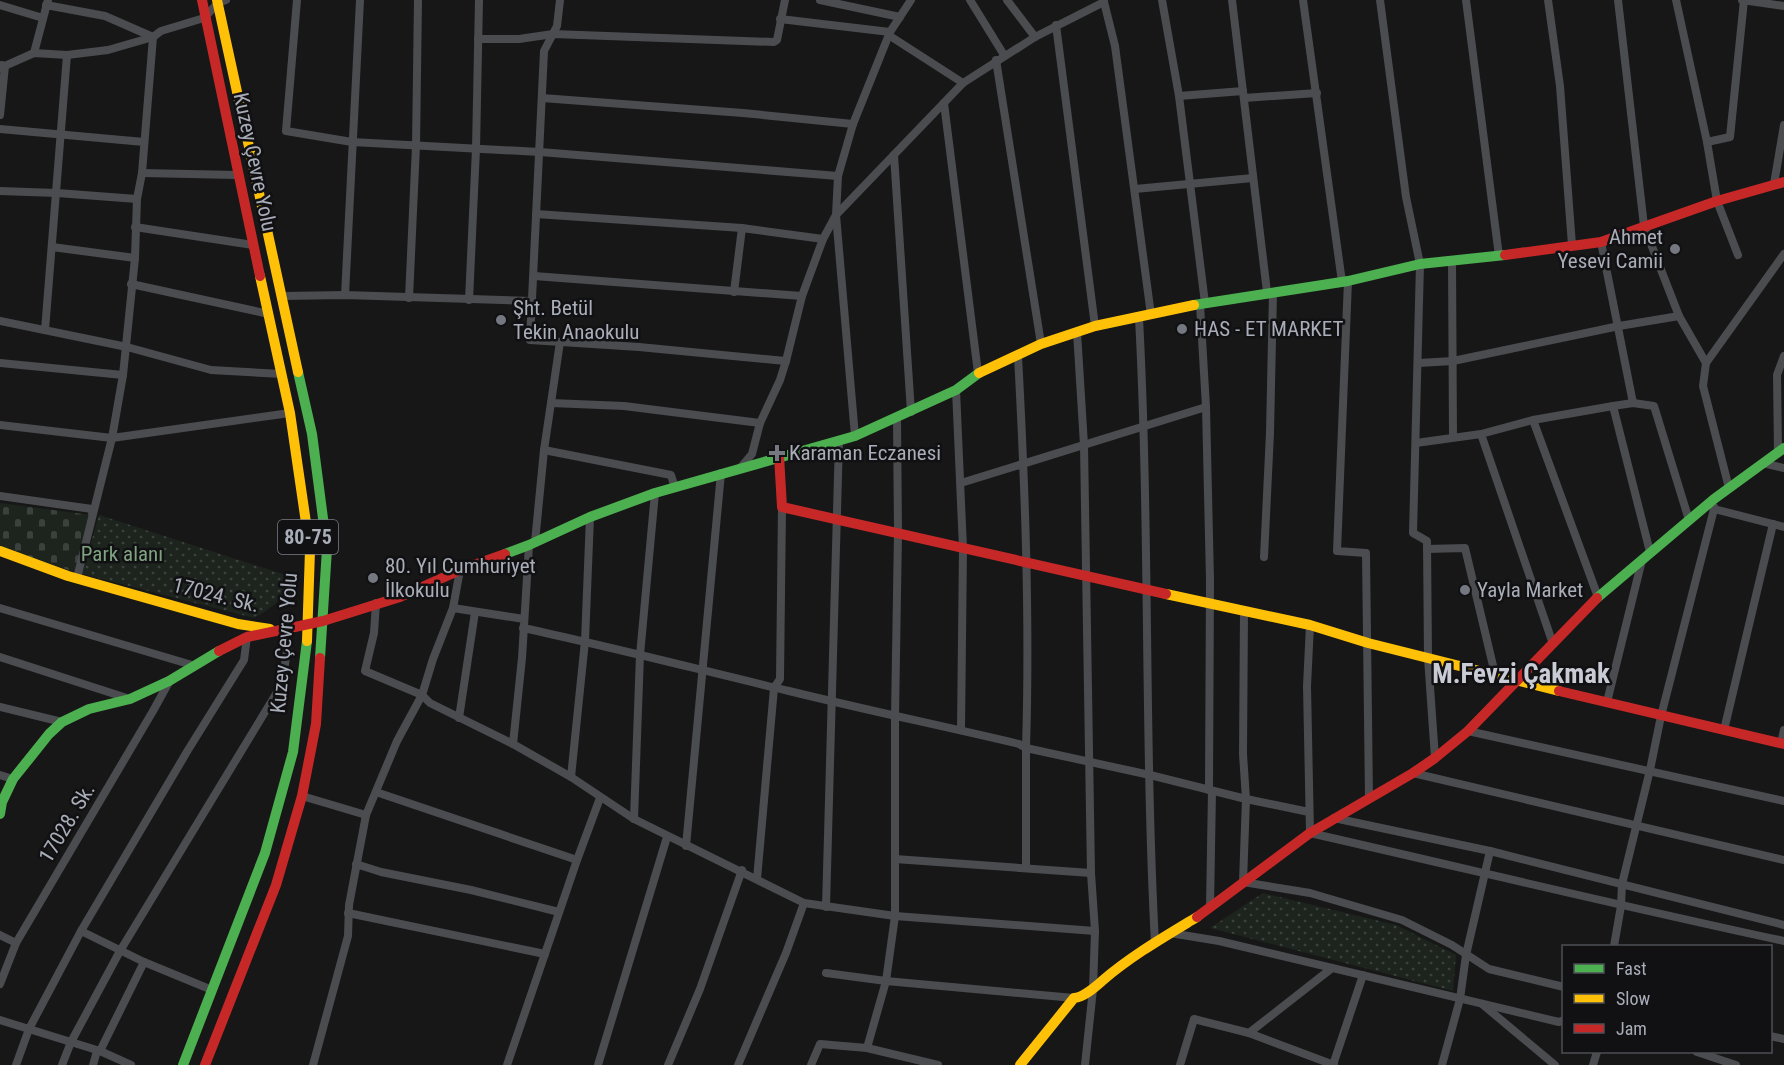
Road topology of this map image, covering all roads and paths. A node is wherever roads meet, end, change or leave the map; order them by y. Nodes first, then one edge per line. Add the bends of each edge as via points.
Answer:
1 (202, 0) edge
2 (297, 0) edge
3 (360, 0) edge
4 (418, 0) edge
5 (479, 0) edge
6 (560, 0) edge
7 (785, 0) edge
8 (820, 0) edge
9 (911, 0) edge
10 (970, 0) edge
11 (1007, 0) edge
12 (1162, 0) edge
13 (1232, 0) edge
14 (1303, 0) edge
15 (1380, 0) edge
16 (1466, 0) edge
17 (1548, 0) edge
18 (1618, 0) edge
19 (1676, 0) edge
20 (1743, 0) edge
21 (220, 1) edge
22 (1104, 1) edge
23 (47, 3) edge
24 (0, 5) edge
25 (1784, 6) edge
26 (900, 16) junction
27 (44, 18) junction
28 (204, 18) junction
29 (780, 19) junction
30 (1056, 25) junction
31 (553, 34) junction
32 (890, 34) junction
33 (153, 37) junction
34 (1035, 37) junction
35 (478, 39) junction
36 (34, 53) junction
37 (67, 55) junction
38 (1004, 55) junction
39 (996, 60) junction
40 (2, 66) edge
41 (963, 82) junction
42 (1317, 93) junction
43 (1244, 94) junction
44 (1179, 96) junction
45 (542, 98) junction
46 (944, 103) junction
47 (0, 115) edge
48 (853, 124) junction
49 (1784, 125) edge
50 (0, 129) edge
51 (60, 135) junction
52 (144, 142) junction
53 (352, 142) junction
54 (1707, 142) junction
55 (416, 146) junction
56 (476, 149) junction
57 (540, 152) junction
58 (894, 155) junction
59 (142, 173) junction
60 (237, 175) junction
61 (838, 176) junction
62 (1253, 178) junction
63 (1191, 183) junction
64 (1779, 183) edge
65 (1135, 189) junction
66 (0, 191) edge
67 (57, 193) junction
68 (137, 199) junction
69 (1717, 201) junction
70 (536, 214) junction
71 (836, 215) junction
72 (1644, 226) junction
73 (135, 227) junction
74 (742, 228) junction
75 (824, 239) junction
76 (1601, 242) junction
77 (253, 245) junction
78 (1572, 245) junction
79 (52, 247) junction
80 (1784, 254) edge
81 (1738, 255) dead end
82 (1499, 256) junction
83 (135, 258) junction
84 (1452, 261) junction
85 (1420, 264) junction
86 (534, 276) junction
87 (1345, 282) junction
88 (131, 284) junction
89 (734, 292) junction
90 (1270, 292) junction
91 (345, 295) junction
92 (283, 296) junction
93 (802, 296) junction
94 (409, 298) junction
95 (470, 300) junction
96 (531, 301) junction
97 (1202, 303) junction
98 (269, 314) junction
99 (1150, 315) junction
100 (1679, 316) junction
101 (1139, 318) junction
102 (0, 321) edge
103 (1095, 326) junction
104 (1619, 326) junction
105 (45, 330) junction
106 (1077, 332) junction
107 (560, 342) junction
108 (1041, 344) junction
109 (127, 347) junction
110 (1018, 356) junction
111 (1784, 356) edge
112 (786, 360) junction
113 (1453, 362) junction
114 (0, 363) edge
115 (1419, 363) junction
116 (1706, 363) junction
117 (978, 373) junction
118 (282, 374) junction
119 (123, 375) junction
120 (956, 390) junction
121 (551, 403) junction
122 (1633, 403) junction
123 (1612, 406) junction
124 (1206, 407) junction
125 (911, 412) junction
126 (290, 413) junction
127 (897, 418) junction
128 (1533, 420) junction
129 (760, 423) junction
130 (0, 425) edge
131 (1145, 427) junction
132 (1481, 434) junction
133 (855, 436) junction
134 (1453, 437) junction
135 (112, 438) junction
136 (839, 440) junction
137 (1416, 443) junction
138 (1084, 445) junction
139 (544, 450) junction
140 (1781, 450) edge
141 (779, 456) junction
142 (1763, 463) junction
143 (1023, 464) junction
144 (741, 467) junction
145 (1784, 468) edge
146 (721, 473) junction
147 (961, 483) junction
148 (675, 488) junction
149 (1730, 488) junction
150 (655, 493) junction
151 (0, 496) edge
152 (1714, 504) junction
153 (782, 507) junction
154 (92, 515) junction
155 (590, 517) junction
156 (837, 519) junction
157 (1689, 520) junction
158 (1773, 524) junction
159 (1784, 527) edge
160 (898, 533) junction
161 (532, 543) junction
162 (963, 548) junction
163 (1427, 549) junction
164 (0, 551) edge
165 (1646, 555) junction
166 (1264, 557) dead end
167 (1025, 562) junction
168 (460, 570) junction
169 (1086, 575) junction
170 (77, 578) junction
171 (1146, 590) junction
172 (1598, 597) junction
173 (376, 603) junction
174 (1210, 604) junction
175 (0, 608) edge
176 (453, 608) junction
177 (1244, 611) junction
178 (475, 612) junction
179 (524, 619) junction
180 (323, 621) junction
181 (309, 624) junction
182 (1310, 625) junction
183 (523, 628) junction
184 (285, 631) junction
185 (247, 637) junction
186 (585, 641) junction
187 (1368, 643) junction
188 (1553, 644) junction
189 (640, 655) junction
190 (0, 657) edge
191 (1428, 658) junction
192 (192, 665) junction
193 (703, 671) junction
194 (1495, 674) junction
195 (169, 681) junction
196 (1518, 681) junction
197 (774, 688) junction
198 (422, 695) junction
199 (130, 699) junction
200 (833, 702) junction
201 (1607, 702) junction
202 (0, 707) edge
203 (895, 716) junction
204 (1661, 716) junction
205 (459, 718) junction
206 (62, 722) junction
207 (961, 730) junction
208 (1724, 730) junction
209 (1784, 730) edge
210 (1468, 731) junction
211 (513, 744) junction
212 (1782, 744) edge
213 (1026, 748) junction
214 (1435, 758) junction
215 (1090, 763) junction
216 (1650, 770) junction
217 (1413, 773) junction
218 (0, 775) edge
219 (1150, 775) junction
220 (571, 777) junction
221 (13, 779) junction
222 (1210, 791) junction
223 (376, 792) junction
224 (302, 796) junction
225 (600, 798) junction
226 (1246, 799) junction
227 (1369, 799) junction
228 (1784, 801) edge
229 (1, 802) edge
230 (1309, 812) junction
231 (0, 814) edge
232 (366, 814) junction
233 (1334, 818) junction
234 (634, 819) junction
235 (1637, 826) junction
236 (1310, 833) junction
237 (667, 837) junction
238 (686, 846) junction
239 (1490, 851) junction
240 (895, 859) junction
241 (577, 860) junction
242 (1784, 860) edge
243 (356, 864) junction
244 (1026, 868) junction
245 (742, 870) junction
246 (1485, 872) junction
247 (1091, 873) junction
248 (757, 879) junction
249 (1243, 882) junction
250 (1623, 884) junction
251 (804, 903) junction
252 (1621, 906) junction
253 (825, 907) junction
254 (1210, 907) junction
255 (560, 912) junction
256 (348, 913) junction
257 (895, 916) junction
258 (1784, 925) edge
259 (81, 931) junction
260 (1095, 931) junction
261 (1170, 933) junction
262 (0, 935) edge
263 (1784, 941) edge
264 (16, 943) junction
265 (1155, 943) junction
266 (1614, 945) edge
267 (120, 951) junction
268 (545, 954) junction
269 (1466, 955) junction
270 (144, 962) junction
271 (1332, 968) junction
272 (826, 973) dead end
273 (1363, 975) junction
274 (886, 981) junction
275 (0, 984) edge
276 (1562, 987) edge
277 (1092, 988) junction
278 (212, 990) junction
279 (1074, 998) junction
280 (1460, 999) junction
281 (1481, 1004) junction
282 (0, 1020) edge
283 (1562, 1020) edge
284 (29, 1029) junction
285 (1249, 1033) junction
286 (71, 1042) junction
287 (867, 1048) junction
288 (99, 1051) junction
289 (1700, 1053) edge
290 (1445, 1064) edge
291 (16, 1065) edge
292 (62, 1065) edge
293 (93, 1065) edge
294 (131, 1065) edge
295 (183, 1065) edge
296 (205, 1065) edge
297 (313, 1065) edge
298 (507, 1065) edge
299 (598, 1065) edge
300 (668, 1065) edge
301 (738, 1065) edge
302 (810, 1065) edge
303 (938, 1065) edge
304 (1020, 1065) edge
305 (1085, 1065) edge
306 (1180, 1065) edge
307 (1334, 1065) edge
308 (1555, 1065) edge
309 (1736, 1065) edge

1 - 28 main road, Kuzey Çevre Yolu / 80-75
2 - 53 street via 286,131
3 - 53 street
4 - 55 street
5 - 35 street
6 - 31 street
7 - 29 street
8 - 26 street
9 - 26 street
10 - 38 street
11 - 34 street
12 - 44 street
13 - 43 street
14 - 42 street
15 - 85 street via 1406,197
16 - 82 street
17 - 78 street via 1560,86
18 - 72 street
19 - 54 street
20 - 25 street
20 - 54 street via 1730,137
21 - 28 street
21 - 92 main road, Kuzey Çevre Yolu / 80-75
22 - 30 street
22 - 65 street via 1115,46
23 - 27 street
23 - 33 street via 105,16
24 - 27 street
26 - 32 street
27 - 36 street
28 - 33 street
28 - 60 main road, Kuzey Çevre Yolu / 80-75
29 - 31 street via 774,42
29 - 32 street
30 - 34 street
30 - 103 street
31 - 35 street
31 - 45 street via 544,51
32 - 41 street
32 - 48 street
33 - 37 street via 108,50
33 - 52 street
34 - 38 street
35 - 56 street
36 - 37 street
36 - 40 street
37 - 51 street
38 - 39 street
39 - 41 street
39 - 108 street
40 - 47 street
41 - 46 street
42 - 43 street
42 - 87 street
43 - 44 street
43 - 62 street
44 - 63 street
45 - 48 street
45 - 57 street
46 - 58 street
46 - 117 street
48 - 61 street
49 - 64 street
50 - 51 street
51 - 52 street
51 - 67 street
52 - 59 street
53 - 55 street
53 - 91 street
54 - 69 street
55 - 56 street
55 - 94 street
56 - 57 street
56 - 95 street
57 - 61 street
57 - 70 street
58 - 71 street
58 - 125 street
59 - 60 street
59 - 68 street
60 - 77 main road, Kuzey Çevre Yolu / 80-75
61 - 71 street
62 - 63 street
62 - 90 street
63 - 65 street
63 - 97 street
64 - 69 main road
65 - 99 street
66 - 67 street
67 - 68 street
67 - 79 street
68 - 73 street
69 - 72 main road
69 - 81 street
70 - 74 street
70 - 86 street
71 - 75 street
71 - 133 street
72 - 76 main road
72 - 100 street
73 - 77 street
73 - 83 street
74 - 75 street
74 - 89 street
75 - 93 street
76 - 78 main road
76 - 104 street
77 - 98 main road, Kuzey Çevre Yolu / 80-75
78 - 82 main road
79 - 83 street
79 - 105 street
80 - 116 street
82 - 84 main road
83 - 88 street
84 - 85 main road
84 - 113 street
85 - 87 main road
85 - 115 street
86 - 89 street
86 - 96 street
87 - 90 main road
87 - 187 street via 1337,551 1365,553
88 - 98 street
88 - 109 street
89 - 93 street
90 - 97 main road
90 - 166 street via 1270,433
91 - 92 street
91 - 94 street
92 - 180 main road, Kuzey Çevre Yolu / 80-75 via 312,434 327,549
93 - 112 street
94 - 95 street
95 - 96 street
96 - 107 street via 530,340
97 - 99 main road
97 - 124 street
98 - 118 main road, Kuzey Çevre Yolu / 80-75
99 - 101 main road
100 - 104 street
100 - 116 street
101 - 103 main road
101 - 131 street
102 - 105 street
103 - 106 main road
104 - 113 street
104 - 122 street
105 - 109 street
106 - 108 main road
106 - 138 street
107 - 112 street
107 - 121 street
108 - 110 main road
109 - 118 street via 212,370
109 - 119 street
110 - 117 main road
110 - 143 street
111 - 140 street via 1777,375
112 - 129 street
113 - 115 street
113 - 134 street
114 - 119 street
115 - 137 street
116 - 149 street via 1703,386
117 - 120 main road
118 - 126 main road, Kuzey Çevre Yolu / 80-75
119 - 135 street
120 - 125 main road
120 - 147 street
121 - 129 street via 624,406
121 - 139 street
122 - 123 street
122 - 157 street via 1654,406
123 - 128 street
123 - 165 street
124 - 131 street
124 - 174 street
125 - 127 main road
126 - 135 street
126 - 181 main road, Kuzey Çevre Yolu / 80-75 via 310,550
127 - 133 main road
127 - 160 street
128 - 132 street
128 - 172 street
129 - 144 street via 752,454
130 - 135 street
131 - 138 street
131 - 171 street
132 - 134 street
132 - 188 street
133 - 136 main road
134 - 137 street
135 - 154 street
136 - 141 main road
136 - 156 street
137 - 163 street via 1413,533 1427,541
138 - 143 street
138 - 169 street
139 - 148 street via 671,474
139 - 161 street
140 - 142 main road
141 - 144 main road
141 - 153 main road
142 - 145 street
142 - 149 main road
143 - 147 street
143 - 167 street
144 - 146 main road
146 - 148 main road
146 - 193 street
147 - 162 street
148 - 150 main road
149 - 152 main road
150 - 155 main road
150 - 189 street
151 - 154 street via 92,508
152 - 157 main road
152 - 158 street
152 - 204 street
153 - 156 main road
153 - 197 street via 780,679
154 - 170 street
155 - 161 main road
155 - 186 street
156 - 160 main road
156 - 200 street
157 - 165 main road
158 - 159 street
158 - 208 street
160 - 162 main road
160 - 203 street
161 - 168 main road
161 - 179 street
162 - 167 main road
162 - 207 street
163 - 191 street
163 - 194 street via 1465,548
164 - 170 main road, 17024. Sk.
165 - 172 main road
165 - 201 street
167 - 169 main road
167 - 213 street
168 - 173 main road via 400,597
168 - 176 street
169 - 171 main road
169 - 215 street
170 - 184 main road, 17024. Sk. via 238,624
171 - 174 main road
171 - 219 street
172 - 188 main road
173 - 180 main road
173 - 198 street via 365,671
174 - 177 main road
174 - 222 street
175 - 192 street
176 - 178 street
176 - 198 street
177 - 182 main road
177 - 226 street
178 - 179 street
178 - 205 street
179 - 183 street
180 - 181 main road
180 - 224 main road, Kuzey Çevre Yolu / 80-75 via 316,724
181 - 184 main road
181 - 278 main road, Kuzey Çevre Yolu / 80-75 via 293,752 265,854
182 - 187 main road
182 - 230 street
183 - 186 street
183 - 211 street
184 - 185 main road
184 - 267 street via 288,644 282,684
185 - 192 main road
185 - 259 street via 244,660
186 - 189 street
186 - 220 street
187 - 191 main road
187 - 227 street
188 - 196 main road
189 - 193 street
189 - 234 street
190 - 199 street
191 - 194 main road
191 - 214 street
192 - 195 main road
193 - 197 street
193 - 238 street
194 - 196 main road
195 - 199 main road
195 - 264 street, 17028. Sk.
196 - 201 main road
196 - 210 main road
197 - 200 street
197 - 248 street
198 - 205 street
198 - 223 street
199 - 206 main road via 89,709
200 - 203 street
200 - 253 street
201 - 204 main road
202 - 206 street
203 - 207 street
203 - 240 street
204 - 208 main road
204 - 216 street
205 - 211 street
206 - 221 main road
207 - 213 street
208 - 212 main road
209 - 212 street
210 - 214 main road
210 - 216 street
211 - 220 street
213 - 215 street
213 - 244 street
214 - 217 main road
215 - 219 street
215 - 247 street
216 - 228 street
216 - 235 street
217 - 227 main road
217 - 235 street
218 - 221 street
219 - 222 street
219 - 265 street
220 - 225 street
221 - 229 main road
222 - 226 street
222 - 254 street
223 - 232 street
223 - 241 street
224 - 232 street
224 - 296 main road, Kuzey Çevre Yolu / 80-75 via 276,885
225 - 234 street
225 - 241 street
226 - 230 street
226 - 249 street
227 - 233 main road
229 - 231 main road
230 - 236 street
232 - 243 street
233 - 236 main road
233 - 239 street
234 - 237 street
235 - 242 street
235 - 250 street
236 - 246 street
236 - 249 main road
237 - 238 street
237 - 299 street
238 - 245 street
239 - 246 street
239 - 250 street
240 - 244 street
240 - 257 street
241 - 255 street
243 - 255 street
243 - 256 street
244 - 247 street
245 - 248 street
245 - 300 street
246 - 252 street
246 - 269 street
247 - 260 street
248 - 251 street
249 - 254 main road
249 - 269 street via 1310,893 1402,920
250 - 252 street
250 - 258 street
251 - 253 street
251 - 301 street
252 - 263 street
252 - 266 street
253 - 257 street
254 - 261 main road
255 - 268 street
256 - 268 street
256 - 297 street via 344,958
257 - 260 street
257 - 274 street
259 - 267 street
259 - 284 street
260 - 277 street
261 - 265 main road
261 - 271 street
262 - 264 street
264 - 275 street, 17028. Sk.
265 - 277 main road
267 - 270 street
267 - 286 street
268 - 298 street
269 - 276 street via 1489,969
269 - 280 street
270 - 278 street
270 - 288 street
271 - 273 street
271 - 285 street
272 - 274 street
273 - 280 street
273 - 307 street
274 - 279 street
274 - 287 street
277 - 279 main road
277 - 305 street
278 - 295 main road, Kuzey Çevre Yolu / 80-75
279 - 304 main road
280 - 281 street
280 - 290 street
281 - 283 street
281 - 308 street
282 - 284 street
284 - 286 street
284 - 291 street
285 - 306 street via 1194,1019
285 - 307 street
286 - 288 street
286 - 292 street
287 - 302 street via 820,1044
287 - 303 street
288 - 293 street
288 - 294 street
289 - 309 street

